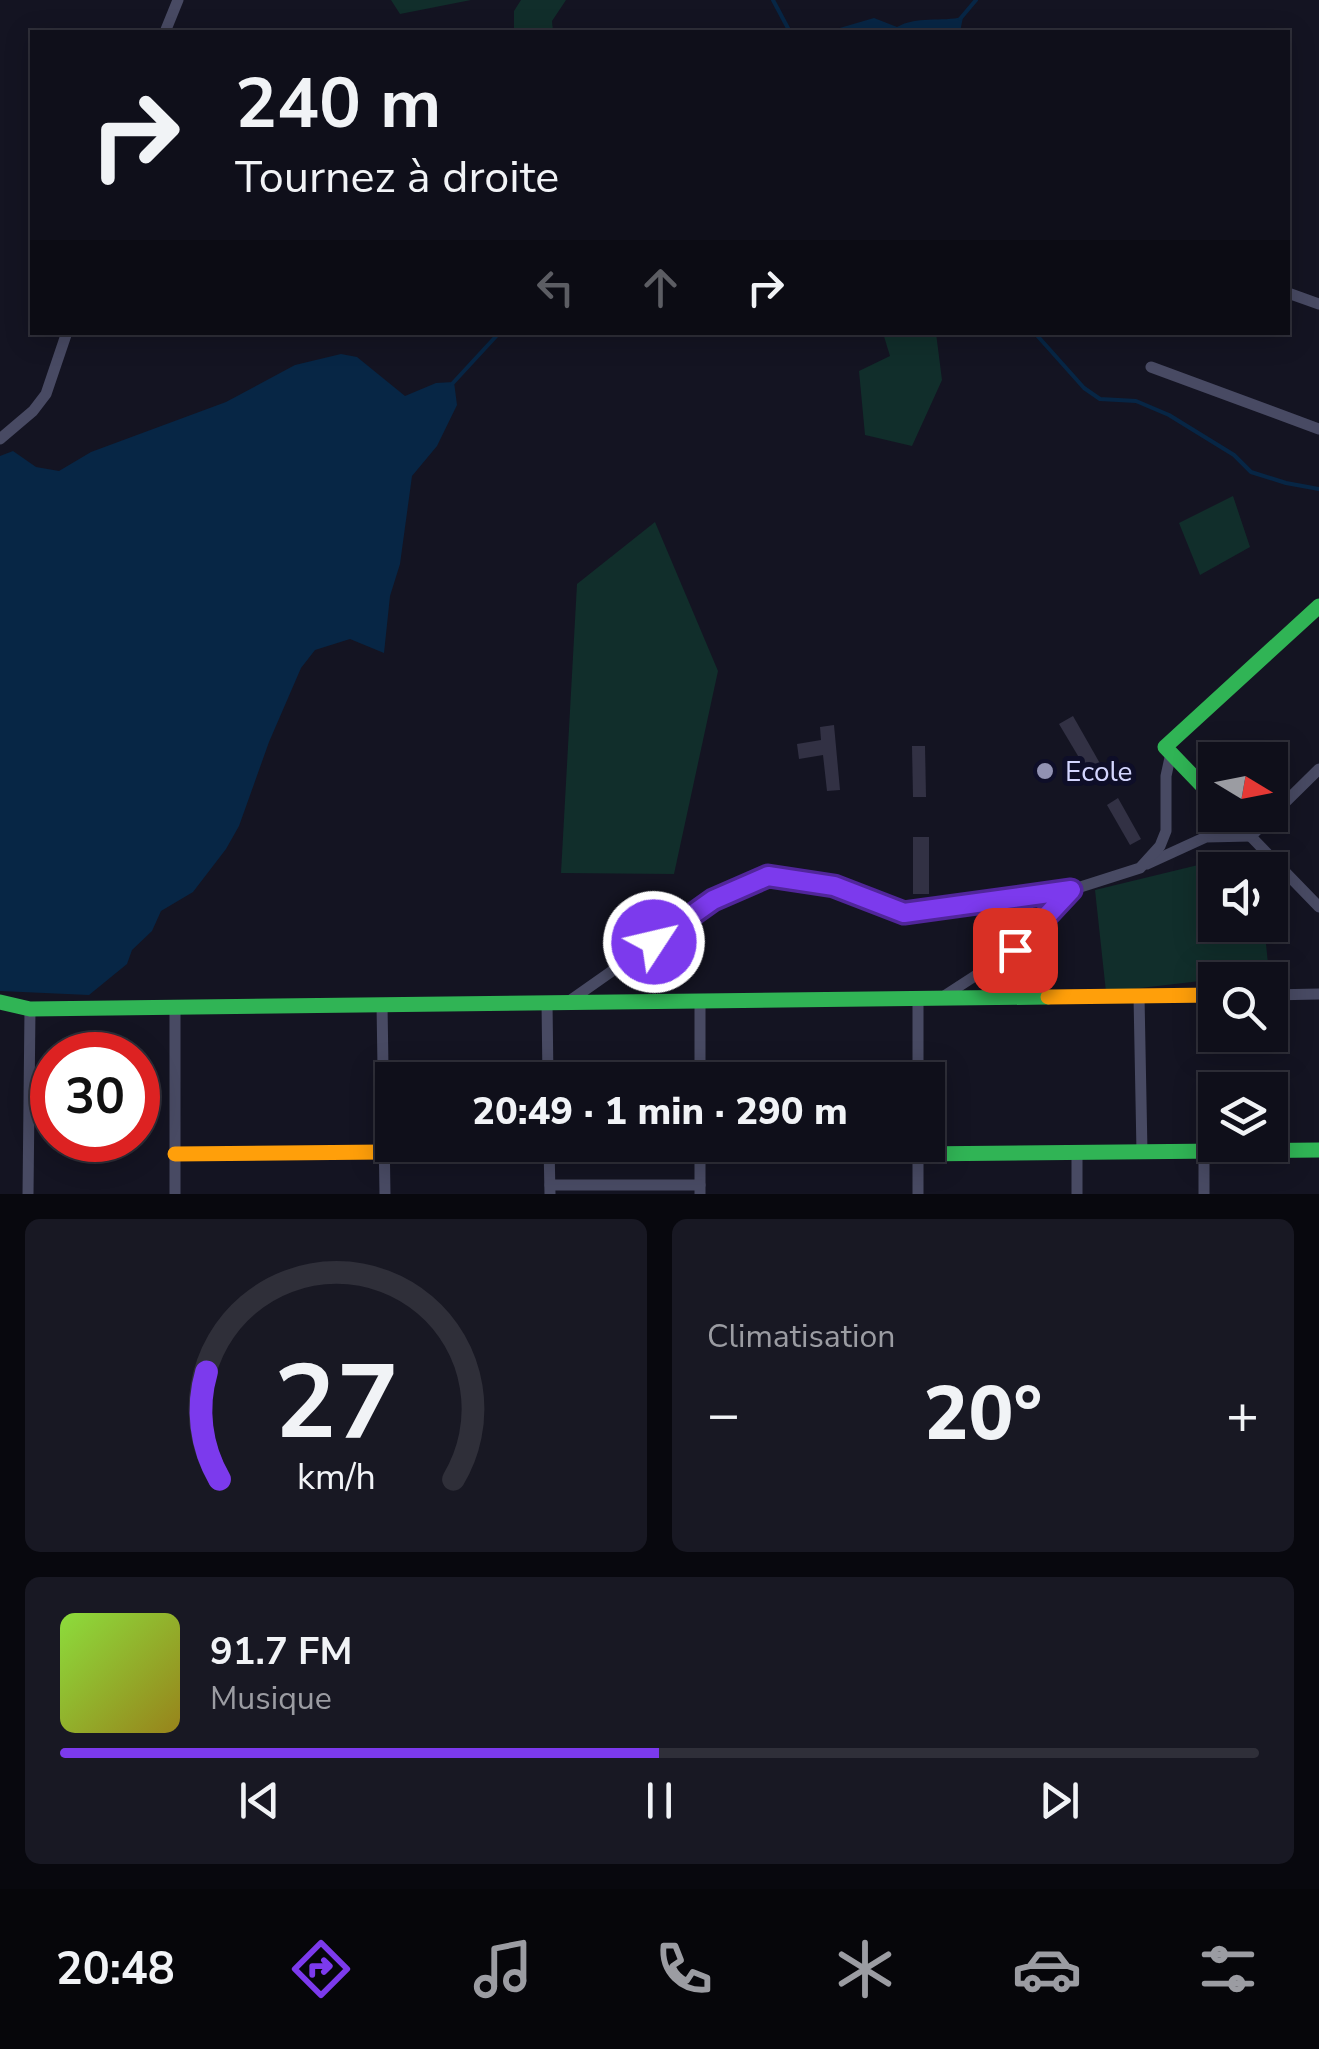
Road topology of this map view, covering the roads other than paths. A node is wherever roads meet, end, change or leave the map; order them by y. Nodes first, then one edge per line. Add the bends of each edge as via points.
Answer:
1 (178, 0) edge
2 (166, 30) edge
3 (1290, 294) edge
4 (1319, 304) edge
5 (65, 335) edge
6 (1151, 367) dead end
7 (1319, 429) edge
8 (0, 440) edge
9 (1319, 606) edge
10 (1171, 753) junction
11 (1319, 769) edge
12 (1198, 781) edge
13 (1247, 832) edge
14 (1251, 836) junction
15 (1140, 868) junction
16 (1071, 890) junction
17 (1319, 908) edge
18 (1319, 994) edge
19 (1288, 995) edge
20 (1139, 996) junction
21 (1198, 996) edge
22 (918, 998) junction
23 (941, 998) junction
24 (700, 1000) junction
25 (0, 1002) edge
26 (547, 1002) junction
27 (568, 1002) junction
28 (382, 1004) junction
29 (175, 1007) junction
30 (30, 1009) junction
31 (383, 1062) edge
32 (548, 1062) edge
33 (700, 1062) edge
34 (918, 1062) edge
35 (1319, 1150) edge
36 (945, 1151) edge
37 (1288, 1151) edge
38 (375, 1152) edge
39 (1142, 1152) junction
40 (1198, 1152) edge
41 (1076, 1153) junction
42 (175, 1154) junction
43 (384, 1162) edge
44 (549, 1162) edge
45 (700, 1162) edge
46 (918, 1162) edge
47 (1204, 1162) edge
48 (550, 1190) edge
49 (700, 1190) edge
50 (28, 1194) edge
51 (176, 1194) edge
52 (385, 1194) edge
53 (918, 1194) edge
54 (1077, 1194) edge
55 (1204, 1194) edge

1 - 2 street
3 - 4 street
5 - 8 street via 46,394
6 - 7 street
9 - 10 street via 1165,747
10 - 12 street
10 - 15 street via 1166,831
11 - 14 street
13 - 14 street
14 - 15 street via 1206,837
14 - 17 street
15 - 16 street
16 - 23 street via 1015,950
16 - 27 street via 904,913 834,886 768,876 713,900
18 - 19 street
20 - 21 street
20 - 23 street
20 - 39 street
22 - 23 street
22 - 24 street
22 - 34 street
24 - 27 street
24 - 33 street
25 - 30 street
26 - 27 street
26 - 28 street
26 - 32 street
28 - 29 street
28 - 31 street
29 - 30 street
29 - 42 street
30 - 50 street
35 - 37 street
36 - 41 street
38 - 42 street
39 - 40 street
39 - 41 street
41 - 54 street
42 - 51 street
43 - 52 street
44 - 48 street
45 - 49 street
46 - 53 street
47 - 55 street
48 - 49 street

